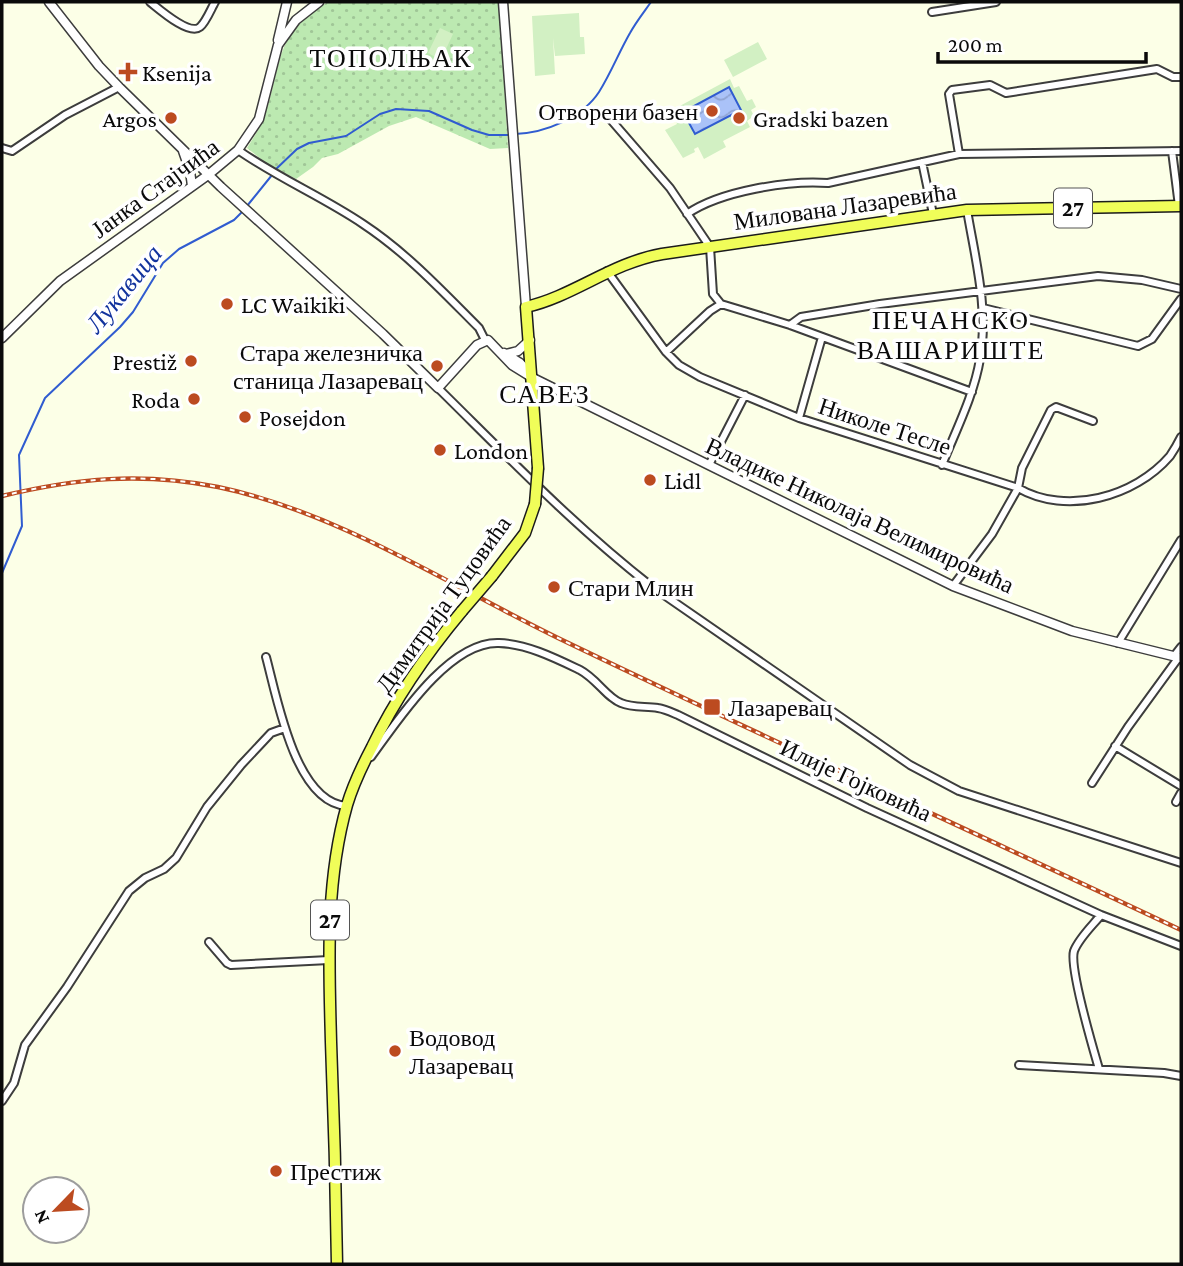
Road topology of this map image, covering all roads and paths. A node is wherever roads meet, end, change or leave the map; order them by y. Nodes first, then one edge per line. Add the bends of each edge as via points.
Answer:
1 (50, 2) edge
2 (150, 2) edge
3 (215, 2) edge
4 (287, 2) edge
5 (503, 2) edge
6 (996, 2) edge
7 (313, 3) edge
8 (932, 12) dead end
9 (278, 45) junction
10 (1181, 77) edge
11 (119, 87) junction
12 (605, 114) dead end
13 (2, 148) edge
14 (182, 148) junction
15 (238, 150) junction
16 (1172, 151) junction
17 (1181, 151) edge
18 (959, 154) junction
19 (922, 162) junction
20 (208, 175) junction
21 (192, 186) junction
22 (1180, 206) edge
23 (967, 210) junction
24 (687, 214) junction
25 (933, 214) junction
26 (710, 247) junction
27 (607, 271) junction
28 (1181, 289) edge
29 (980, 292) junction
30 (1181, 299) edge
31 (721, 304) junction
32 (526, 307) junction
33 (983, 308) junction
34 (800, 317) junction
35 (790, 325) junction
36 (801, 329) junction
37 (822, 337) junction
38 (2, 338) edge
39 (485, 340) junction
40 (530, 340) junction
41 (666, 352) junction
42 (503, 353) junction
43 (533, 378) junction
44 (438, 388) junction
45 (972, 392) junction
46 (745, 395) junction
47 (799, 418) junction
48 (1093, 421) dead end
49 (1181, 437) edge
50 (709, 465) junction
51 (942, 465) junction
52 (1018, 488) junction
53 (1181, 540) edge
54 (953, 586) junction
55 (1118, 643) junction
56 (1181, 647) edge
57 (266, 657) dead end
58 (1178, 657) edge
59 (285, 728) junction
60 (1115, 746) junction
61 (363, 765) junction
62 (1092, 783) dead end
63 (1181, 786) edge
64 (1181, 793) edge
65 (1176, 802) dead end
66 (346, 806) junction
67 (1181, 863) edge
68 (1101, 915) junction
69 (209, 942) dead end
70 (1181, 946) edge
71 (329, 960) junction
72 (1019, 1065) dead end
73 (1099, 1069) junction
74 (1181, 1076) edge
75 (2, 1101) edge
76 (337, 1264) edge

1 - 11 street
2 - 3 street via 194,29 200,27
4 - 9 street
5 - 32 street, Димитрија Туцовића
6 - 8 street
7 - 9 street, Јанка Стајчића
9 - 15 street, Јанка Стајчића via 258,119
10 - 18 street via 1157,69 1006,93 990,85 952,90 949,103
11 - 13 street via 12,151
11 - 14 street
12 - 24 street
14 - 20 street
14 - 21 street
15 - 20 street, Јанка Стајчића
15 - 39 street via 362,223 407,257 479,328
16 - 17 street
16 - 18 street
16 - 22 street
18 - 19 street
19 - 24 street via 828,183 732,193
19 - 25 street
20 - 21 street, Јанка Стајчића
20 - 44 street
21 - 38 street, Јанка Стајчића via 60,281
22 - 23 main road, Милована Лазаревића / 27
23 - 25 main road, Милована Лазаревића / 27
23 - 29 street
24 - 26 street
25 - 26 main road, Милована Лазаревића / 27
26 - 27 main road, Милована Лазаревића / 27 via 648,256
26 - 31 street via 713,294
27 - 32 main road, Милована Лазаревића / 27
27 - 41 street, Николе Тесле
28 - 29 street via 1098,276
29 - 33 street
29 - 34 street
30 - 33 street via 1143,345
31 - 35 street
31 - 41 street
32 - 40 main road, Димитрија Туцовића / 27
33 - 45 street via 980,358
34 - 35 street
34 - 36 street
35 - 36 street
36 - 37 street
37 - 45 street
37 - 47 street
39 - 42 street, Владике Николаја Велимировића
39 - 44 street
40 - 42 street via 518,351
40 - 43 main road, Димитрија Туцовића / 27
41 - 46 street, Николе Тесле via 699,377
42 - 43 street, Владике Николаја Велимировића
43 - 50 street, Владике Николаја Велимировића
43 - 61 main road, Димитрија Туцовића / 27, bridge via 538,468 535,504 525,533 407,681
44 - 67 street via 615,558 910,765 959,792
45 - 51 street
46 - 47 street, Николе Тесле
46 - 50 street
47 - 51 street, Николе Тесле
48 - 52 street via 1056,407 1051,410 1022,468
49 - 52 street, Николе Тесле via 1149,474 1105,496 1056,501
50 - 54 street, Владике Николаја Велимировића
51 - 52 street, Николе Тесле
52 - 54 street via 992,534
53 - 55 street
54 - 55 street, Владике Николаја Велимировића via 1072,631
55 - 58 street, Владике Николаја Велимировића
56 - 58 street
57 - 59 street
58 - 60 street
59 - 66 street via 292,750 317,791 338,806
59 - 75 street via 271,733 241,765 207,807 176,858 129,891 25,1045 14,1083
60 - 62 street
60 - 63 street
61 - 66 main road, Димитрија Туцовића / 27
61 - 68 street, Илије Гојковића via 426,688 463,653 498,642 518,645 587,674 621,704 661,708 678,715
64 - 65 street
66 - 71 main road, Димитрија Туцовића / 27 via 332,891
68 - 70 street, Илије Гојковића
68 - 73 street via 1073,955
69 - 71 street via 231,965
71 - 76 main road, Димитрија Туцовића / 27
72 - 73 street
73 - 74 street

